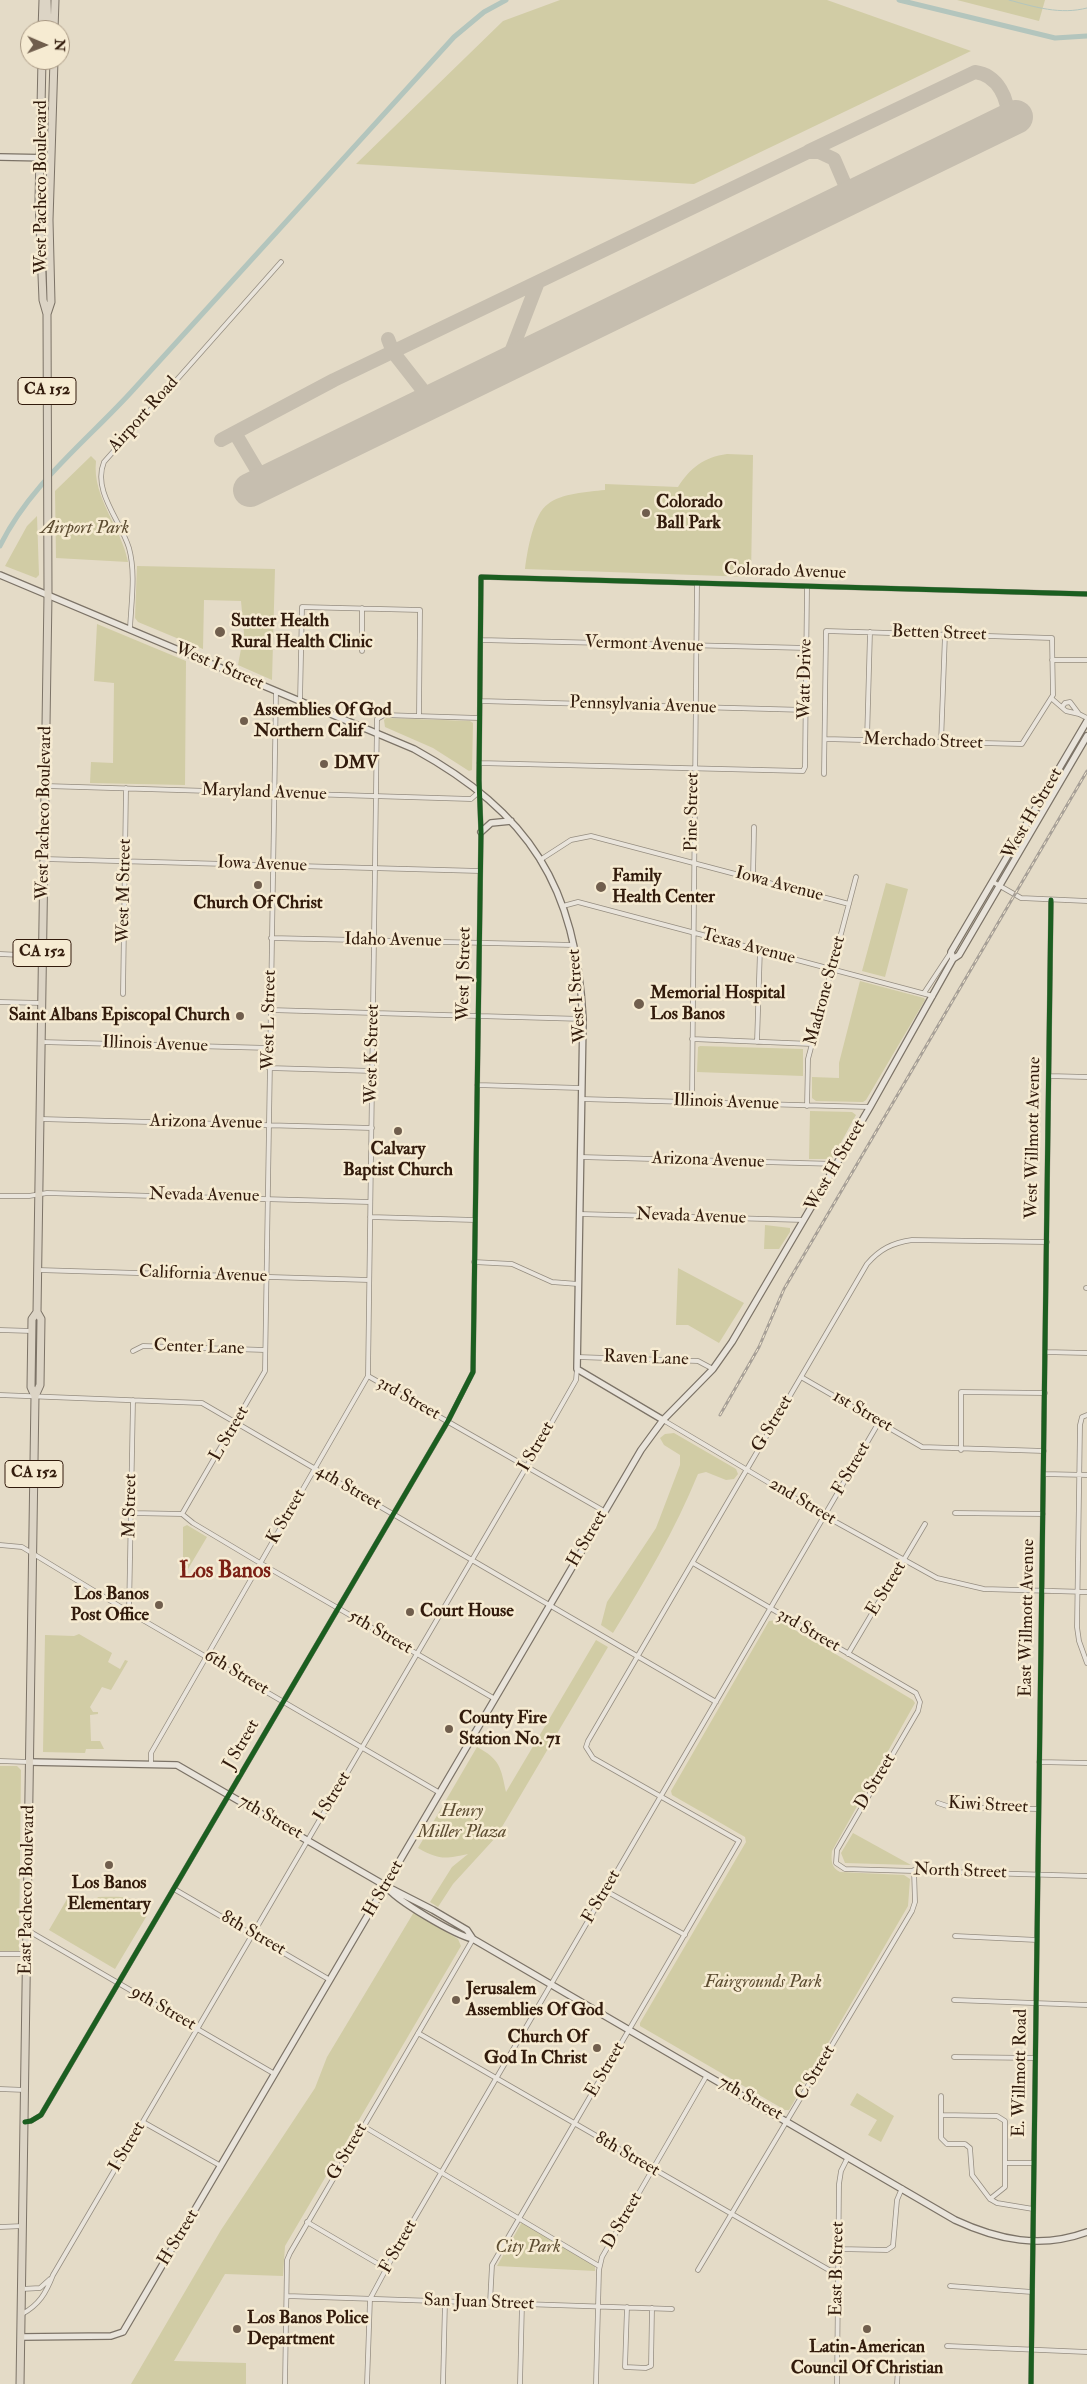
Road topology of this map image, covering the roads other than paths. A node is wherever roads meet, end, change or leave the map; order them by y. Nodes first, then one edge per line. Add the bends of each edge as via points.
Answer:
1 (43, 0) edge
2 (47, 0) edge
3 (54, 0) edge
4 (42, 20) edge
5 (48, 20) edge
6 (54, 20) edge
7 (42, 70) edge
8 (54, 70) edge
9 (0, 157) edge
10 (40, 158) junction
11 (51, 158) junction
12 (281, 262) dead end
13 (47, 314) junction
14 (0, 575) edge
15 (482, 577) joint
16 (697, 583) junction
17 (807, 587) junction
18 (1087, 594) edge
19 (48, 595) junction
20 (362, 608) junction
21 (130, 629) junction
22 (870, 632) junction
23 (945, 634) junction
24 (481, 640) junction
25 (696, 646) junction
26 (807, 648) junction
27 (362, 651) dead end
28 (1052, 660) junction
29 (1087, 660) edge
30 (276, 691) junction
31 (1053, 699) junction
32 (300, 701) junction
33 (480, 701) junction
34 (1063, 705) junction
35 (694, 708) junction
36 (806, 710) junction
37 (1079, 714) junction
38 (419, 716) junction
39 (479, 718) junction
40 (1087, 720) edge
41 (377, 732) junction
42 (1087, 736) edge
43 (825, 739) junction
44 (867, 740) junction
45 (941, 743) junction
46 (479, 763) junction
47 (694, 770) junction
48 (824, 774) dead end
49 (46, 786) junction
50 (126, 788) junction
51 (480, 791) junction
52 (274, 793) junction
53 (377, 797) junction
54 (1040, 801) junction
55 (1047, 805) junction
56 (511, 821) junction
57 (754, 827) dead end
58 (481, 832) junction
59 (44, 859) junction
60 (125, 860) junction
61 (540, 860) junction
62 (693, 862) junction
63 (274, 865) junction
64 (376, 868) junction
65 (480, 871) junction
66 (856, 877) dead end
67 (753, 878) junction
68 (993, 882) junction
69 (999, 887) junction
70 (1051, 900) junction
71 (1087, 901) edge
72 (849, 904) junction
73 (563, 906) junction
74 (693, 932) junction
75 (271, 938) junction
76 (375, 940) junction
77 (479, 943) junction
78 (575, 946) junction
79 (760, 949) junction
80 (0, 954) edge
81 (952, 955) junction
82 (42, 956) junction
83 (832, 968) junction
84 (924, 993) junction
85 (123, 994) dead end
86 (933, 996) junction
87 (0, 1002) edge
88 (42, 1003) junction
89 (270, 1010) junction
90 (374, 1013) junction
91 (478, 1016) junction
92 (583, 1019) junction
93 (692, 1039) junction
94 (41, 1042) junction
95 (757, 1042) junction
96 (812, 1044) junction
97 (270, 1048) junction
98 (269, 1068) junction
99 (373, 1071) junction
100 (1049, 1076) junction
101 (1087, 1077) edge
102 (477, 1085) junction
103 (581, 1088) junction
104 (581, 1099) junction
105 (692, 1102) junction
106 (807, 1106) junction
107 (870, 1107) junction
108 (40, 1119) junction
109 (269, 1124) junction
110 (372, 1128) junction
111 (580, 1157) junction
112 (837, 1164) junction
113 (38, 1195) junction
114 (0, 1196) edge
115 (267, 1197) junction
116 (370, 1202) junction
117 (579, 1214) junction
118 (370, 1217) junction
119 (474, 1220) junction
120 (804, 1220) junction
121 (1047, 1242) junction
122 (474, 1262) junction
123 (38, 1270) junction
124 (266, 1277) junction
125 (369, 1280) junction
126 (578, 1284) junction
127 (37, 1312) junction
128 (0, 1330) edge
129 (32, 1331) junction
130 (41, 1332) joint
131 (266, 1350) junction
132 (133, 1351) dead end
133 (1045, 1352) junction
134 (1087, 1353) edge
135 (577, 1357) junction
136 (40, 1363) junction
137 (577, 1368) junction
138 (713, 1369) junction
139 (473, 1372) joint
140 (368, 1376) junction
141 (801, 1377) junction
142 (1045, 1393) junction
143 (0, 1396) edge
144 (36, 1396) junction
145 (133, 1400) junction
146 (1087, 1415) edge
147 (663, 1420) junction
148 (237, 1422) junction
149 (448, 1422) junction
150 (879, 1422) junction
151 (961, 1450) junction
152 (1044, 1452) junction
153 (527, 1466) junction
154 (315, 1469) junction
155 (747, 1469) junction
156 (1044, 1474) junction
157 (1079, 1474) junction
158 (1087, 1475) edge
159 (604, 1511) junction
160 (131, 1513) junction
161 (955, 1513) dead end
162 (182, 1514) junction
163 (1043, 1514) junction
164 (394, 1515) junction
165 (825, 1516) junction
166 (925, 1524) dead end
167 (0, 1545) edge
168 (33, 1553) junction
169 (472, 1559) junction
170 (904, 1561) junction
171 (260, 1563) junction
172 (693, 1563) junction
173 (1042, 1591) junction
174 (1077, 1592) junction
175 (1087, 1592) edge
176 (550, 1605) junction
177 (338, 1609) junction
178 (771, 1609) junction
179 (130, 1612) junction
180 (417, 1654) junction
181 (848, 1654) junction
182 (206, 1655) junction
183 (638, 1657) junction
184 (1087, 1663) edge
185 (495, 1699) junction
186 (284, 1702) junction
187 (716, 1702) junction
188 (920, 1702) joint
189 (362, 1748) junction
190 (0, 1761) edge
191 (29, 1762) junction
192 (1039, 1762) junction
193 (1087, 1763) edge
194 (151, 1764) junction
195 (440, 1793) junction
196 (230, 1795) junction
197 (661, 1796) junction
198 (938, 1803) dead end
199 (1038, 1809) junction
200 (307, 1840) junction
201 (836, 1863) joint
202 (914, 1870) junction
203 (1038, 1874) junction
204 (1087, 1876) edge
205 (386, 1886) junction
206 (174, 1890) junction
207 (606, 1891) junction
208 (27, 1930) junction
209 (252, 1934) junction
210 (685, 1935) junction
211 (955, 1936) dead end
212 (473, 1939) junction
213 (1037, 1940) junction
214 (0, 1954) edge
215 (27, 1954) junction
216 (330, 1980) junction
217 (119, 1984) junction
218 (551, 1985) junction
219 (954, 2000) dead end
220 (1036, 2004) junction
221 (1087, 2005) edge
222 (198, 2028) junction
223 (629, 2029) junction
224 (418, 2033) junction
225 (954, 2057) dead end
226 (1035, 2058) junction
227 (273, 2073) junction
228 (707, 2075) junction
229 (496, 2078) junction
230 (0, 2090) edge
231 (25, 2090) junction
232 (941, 2096) dead end
233 (941, 2115) junction
234 (787, 2120) junction
235 (25, 2122) junction
236 (143, 2122) junction
237 (574, 2124) junction
238 (363, 2126) junction
239 (848, 2157) junction
240 (1006, 2163) junction
241 (1034, 2163) junction
242 (221, 2166) junction
243 (652, 2170) junction
244 (442, 2172) junction
245 (902, 2188) junction
246 (990, 2199) junction
247 (1033, 2209) junction
248 (730, 2215) junction
249 (520, 2218) junction
250 (307, 2222) junction
251 (24, 2226) junction
252 (0, 2227) edge
253 (1087, 2232) edge
254 (1033, 2241) junction
255 (839, 2249) junction
256 (599, 2266) junction
257 (387, 2269) junction
258 (698, 2270) dead end
259 (838, 2271) junction
260 (53, 2275) junction
261 (950, 2286) dead end
262 (22, 2289) junction
263 (1032, 2292) junction
264 (287, 2296) junction
265 (370, 2299) junction
266 (445, 2302) junction
267 (490, 2303) junction
268 (522, 2304) junction
269 (598, 2307) junction
270 (627, 2308) junction
271 (652, 2308) junction
272 (672, 2309) dead end
273 (22, 2314) junction
274 (21, 2337) junction
275 (947, 2346) dead end
276 (1031, 2350) junction
277 (1087, 2352) edge
278 (898, 2369) dead end
279 (20, 2384) edge
280 (285, 2384) edge
281 (367, 2384) edge
282 (443, 2384) edge
283 (520, 2384) edge
284 (596, 2384) edge
285 (837, 2384) edge
286 (898, 2384) edge
287 (1030, 2384) edge

1 - 4 highway
2 - 5 highway
3 - 6 highway
7 - 10 highway, West Pacheco Boulevard / CA 152
8 - 11 highway, West Pacheco Boulevard / CA 152
9 - 10 street
10 - 11 street
10 - 13 highway, West Pacheco Boulevard / CA 152 via 43,300
11 - 13 highway, West Pacheco Boulevard / CA 152 via 51,302
12 - 21 street, Airport Road via 100,470 101,482 131,557
13 - 19 highway, West Pacheco Boulevard / CA 152
14 - 19 street, West I Street
15 - 16 street, Colorado Avenue
15 - 24 street, West J Street
16 - 17 street, Colorado Avenue
16 - 25 street, Pine Street
17 - 18 street, Colorado Avenue
17 - 26 street, Watt Drive
19 - 21 street, West I Street
19 - 49 highway, West Pacheco Boulevard / CA 152
20 - 27 street
20 - 32 street via 302,607
20 - 38 street via 420,610
21 - 30 street, West I Street
22 - 23 street, Betten Street
22 - 43 street, Betten Street via 826,631
22 - 44 street
23 - 28 street, Betten Street via 1052,638
23 - 45 street
24 - 25 street, Vermont Avenue
24 - 33 street, West J Street
25 - 26 street, Vermont Avenue
25 - 35 street, Pine Street
26 - 36 street, Watt Drive
28 - 29 street
28 - 31 street
30 - 32 street, West I Street
30 - 52 street, West L Street
31 - 34 street
31 - 45 street, Merchado Street via 1022,744
32 - 41 street, West I Street
33 - 35 street, Pennsylvania Avenue
33 - 39 street, West J Street
34 - 37 street via 1068,713
34 - 37 street via 1073,703
35 - 36 street, Pennsylvania Avenue
35 - 47 street, Pine Street
36 - 47 street, Watt Drive via 803,771
37 - 40 street
38 - 39 street
38 - 41 street via 384,715 377,719
39 - 46 street, West J Street
40 - 54 street, West H Street
41 - 51 street, West I Street via 436,761
41 - 53 street, West K Street
42 - 55 street, West H Street
43 - 44 street, Merchado Street
43 - 48 street
44 - 45 street, Merchado Street
46 - 47 street
46 - 51 street, West J Street
47 - 62 street, Pine Street
49 - 50 street, Maryland Avenue
49 - 59 highway, West Pacheco Boulevard / CA 152
50 - 52 street, Maryland Avenue
50 - 60 street, West M Street
51 - 53 street, Maryland Avenue via 470,799
51 - 56 street, West I Street
51 - 58 street, West J Street
52 - 53 street, Maryland Avenue
52 - 63 street, West L Street
53 - 64 street, West K Street
54 - 55 street
54 - 68 street, West H Street
55 - 69 street, West H Street
56 - 58 street via 491,823
56 - 61 street, West I Street
57 - 67 street
58 - 65 street, West J Street
59 - 60 street, Iowa Avenue
59 - 82 highway, West Pacheco Boulevard / CA 152
60 - 63 street, Iowa Avenue
60 - 85 street, West M Street
61 - 62 street, Iowa Avenue via 571,840 591,836
61 - 73 street, West I Street
62 - 67 street, Iowa Avenue
62 - 74 street, Pine Street
63 - 64 street, Iowa Avenue
63 - 75 street, West L Street
64 - 65 street, Iowa Avenue
64 - 76 street, West K Street
65 - 77 street, West J Street
66 - 72 street, Madrone Street
67 - 72 street, Iowa Avenue
68 - 69 street
68 - 81 street, West H Street
69 - 70 street via 1021,898
69 - 81 street, West H Street via 959,955
70 - 71 street
70 - 100 street, West Willmott Avenue
72 - 83 street, Madrone Street
73 - 74 street, Texas Avenue via 578,902
73 - 78 street, West I Street
74 - 79 street, Texas Avenue
74 - 93 street, Pine Street
75 - 76 street, Idaho Avenue
75 - 89 street, West L Street
76 - 77 street, Idaho Avenue
76 - 90 street, West K Street
77 - 78 street, Idaho Avenue
77 - 91 street, West J Street
78 - 92 street, West I Street
79 - 83 street, Texas Avenue
79 - 95 street
80 - 82 street
81 - 84 street
81 - 86 street, West H Street
82 - 88 highway, West Pacheco Boulevard / CA 152
83 - 84 street, Texas Avenue
83 - 96 street, Madrone Street
84 - 86 street, Texas Avenue
86 - 107 street, West H Street
87 - 88 street
88 - 94 highway, West Pacheco Boulevard / CA 152
89 - 90 street
89 - 97 street, West L Street
90 - 91 street
90 - 99 street, West K Street
91 - 92 street
91 - 102 street, West J Street
92 - 103 street, West I Street
93 - 95 street
93 - 105 street, Pine Street
94 - 97 street, Illinois Avenue
94 - 108 highway, West Pacheco Boulevard / CA 152
95 - 96 street
96 - 106 street, Madrone Street
97 - 98 street, West L Street
98 - 99 street
98 - 109 street, West L Street
99 - 110 street, West K Street
100 - 101 street
100 - 121 street, West Willmott Avenue
102 - 103 street
102 - 119 street, West J Street
103 - 104 street, West I Street
104 - 105 street, Illinois Avenue
104 - 111 street, West I Street
105 - 106 street, Illinois Avenue
106 - 107 street, Illinois Avenue
107 - 112 street, West H Street
108 - 109 street, Arizona Avenue
108 - 113 highway, West Pacheco Boulevard / CA 152
109 - 110 street, Arizona Avenue
109 - 115 street, West L Street
110 - 116 street, West K Street
111 - 112 street, Arizona Avenue
111 - 117 street, West I Street
112 - 120 street, West H Street
113 - 114 street, Nevada Avenue
113 - 115 street, Nevada Avenue
113 - 123 highway, West Pacheco Boulevard / CA 152
115 - 116 street, Nevada Avenue
115 - 124 street, West L Street
116 - 118 street, West K Street
117 - 120 street, Nevada Avenue
117 - 126 street, West I Street
118 - 119 street
118 - 125 street, West K Street
119 - 122 street, West J Street
120 - 138 street, West H Street
121 - 133 street, West Willmott Avenue
121 - 141 street, G Street via 912,1240 887,1246 867,1264
122 - 126 street via 512,1264 552,1282
122 - 139 street, West J Street
123 - 124 street, California Avenue
123 - 127 highway, West Pacheco Boulevard / CA 152
124 - 125 street, California Avenue
124 - 131 street, West L Street
125 - 140 street, West K Street
126 - 135 street, West I Street
127 - 129 highway, West Pacheco Boulevard / CA 152 via 32,1319
127 - 130 highway, West Pacheco Boulevard / CA 152 via 41,1319
128 - 129 street
129 - 136 highway via 36,1336 36,1356
129 - 144 highway, East Pacheco Boulevard / CA 152 via 32,1387
130 - 136 highway, East Pacheco Boulevard / CA 152
131 - 132 street, Center Lane via 143,1346
131 - 148 street, L Street via 265,1375
133 - 134 street
133 - 142 street, West Willmott Avenue
135 - 137 street, West I Street
135 - 138 street, Raven Lane via 698,1361
136 - 144 highway, East Pacheco Boulevard / CA 152 via 40,1385
137 - 147 street, 2nd Street
137 - 153 street, I Street via 576,1380
138 - 147 street, H Street
139 - 149 street, J Street
140 - 149 street, 3rd Street
140 - 154 street, K Street
141 - 150 street, 1st Street
141 - 155 street, G Street
142 - 151 street via 961,1392
142 - 152 street, West Willmott Avenue
143 - 144 street, 4th Street
144 - 145 street, 4th Street
144 - 168 highway, East Pacheco Boulevard / CA 152
145 - 148 street, 4th Street via 196,1401
145 - 160 street, M Street
146 - 157 street via 1080,1425
147 - 155 street, 2nd Street
147 - 159 street, H Street
148 - 154 street, 4th Street
148 - 162 street, L Street
149 - 153 street, 3rd Street
149 - 164 street, J Street
150 - 151 street, 1st Street via 922,1447
150 - 165 street, F Street
151 - 152 street
152 - 156 street, East Willmott Avenue
153 - 159 street, 3rd Street
153 - 169 street, I Street
154 - 164 street, 4th Street
154 - 171 street, K Street
155 - 165 street, 2nd Street
155 - 172 street, G Street
156 - 157 street
156 - 163 street, East Willmott Avenue
157 - 158 street
157 - 174 street
159 - 176 street, H Street
160 - 162 street
160 - 179 street, M Street
161 - 163 street
162 - 171 street, 5th Street
163 - 173 street, East Willmott Avenue
164 - 169 street, 4th Street
164 - 177 street, J Street
165 - 170 street, 2nd Street
165 - 178 street, F Street
166 - 170 street, E Street
167 - 168 street, 6th Street via 18,1546
168 - 179 street, 6th Street
168 - 191 highway, East Pacheco Boulevard / CA 152
169 - 176 street, 4th Street
169 - 180 street, I Street
170 - 173 street, 2nd Street via 936,1578 964,1586
170 - 181 street, E Street
171 - 177 street, 5th Street
171 - 182 street, K Street
172 - 178 street, 3rd Street
172 - 183 street, G Street
173 - 174 street, 2nd Street
173 - 192 street, East Willmott Avenue
174 - 175 street, 2nd Street
174 - 184 street via 1078,1641
176 - 183 street, 4th Street
176 - 185 street, H Street
177 - 180 street, 5th Street
177 - 186 street, J Street
178 - 181 street, 3rd Street
178 - 187 street, F Street
179 - 182 street, 6th Street
180 - 185 street, 5th Street
180 - 189 street, I Street
181 - 188 street, 3rd Street via 916,1693
182 - 186 street, 6th Street
182 - 194 street, K Street via 151,1753
183 - 187 street, 4th Street
183 - 197 street, G Street via 586,1747 592,1758
185 - 195 street, H Street
186 - 189 street, 6th Street
186 - 196 street, J Street
187 - 197 street, F Street
188 - 201 street, D Street via 918,1712 837,1850
189 - 195 street, 6th Street
189 - 200 street, I Street
190 - 191 street
191 - 194 street, 7th Street
191 - 208 highway, East Pacheco Boulevard / CA 152
192 - 193 street
192 - 199 street, E. Willmott Road
194 - 196 street, 7th Street via 177,1765
195 - 205 street, H Street
196 - 200 street, 7th Street
196 - 206 street, J Street
197 - 207 street, F Street
197 - 210 street, E Street via 739,1841
198 - 199 street, Kiwi Street via 950,1807
199 - 203 street, E. Willmott Road
200 - 205 street, 7th Street
200 - 209 street, I Street
201 - 202 street, North Street via 845,1869
202 - 203 street, North Street
202 - 234 street, C Street via 915,1902 912,1911
203 - 204 street, North Street
203 - 213 street, E. Willmott Road
205 - 212 street, 7th Street via 467,1930
205 - 216 street, H Street
206 - 209 street, 8th Street
206 - 217 street, J Street
207 - 210 street
207 - 218 street, F Street
208 - 215 highway, East Pacheco Boulevard / CA 152
208 - 217 street, 9th Street
209 - 216 street, 8th Street
209 - 222 street, I Street
210 - 223 street, E Street
211 - 213 street
212 - 218 street, 7th Street
212 - 224 street, G Street
213 - 220 street, E. Willmott Road
214 - 215 street
215 - 231 highway, East Pacheco Boulevard / CA 152
216 - 227 street, H Street
217 - 222 street, 9th Street
217 - 235 street, J Street via 41,2115
218 - 223 street, 7th Street
218 - 229 street, F Street
219 - 220 street via 1028,2001
220 - 221 street
220 - 226 street, E. Willmott Road
222 - 227 street, 9th Street
222 - 236 street, I Street
223 - 228 street, 7th Street
223 - 237 street, E Street
224 - 229 street, 8th Street
224 - 238 street, G Street
225 - 226 street
226 - 241 street, E. Willmott Road
227 - 242 street, H Street
228 - 234 street, 7th Street
228 - 243 street, D Street
229 - 237 street, 8th Street
229 - 244 street, F Street
230 - 231 street
231 - 235 highway, East Pacheco Boulevard / CA 152
232 - 233 street
233 - 240 street via 1003,2118 1006,2125
233 - 246 street via 943,2140 947,2144 965,2144 970,2148 972,2175
234 - 239 street, 7th Street
234 - 248 street, C Street
235 - 251 highway, East Pacheco Boulevard / CA 152
236 - 242 street
236 - 260 street, I Street
237 - 243 street, 8th Street
237 - 249 street, E Street
238 - 244 street
238 - 250 street, G Street
239 - 245 street, 7th Street
239 - 255 street, East B Street via 839,2184
240 - 241 street
240 - 246 street via 1005,2187
241 - 247 street, E. Willmott Road
242 - 274 street, H Street via 123,2332 111,2336
243 - 248 street, 8th Street
243 - 256 street, D Street
244 - 249 street
244 - 257 street, F Street
245 - 254 street, 7th Street via 973,2228 999,2237
245 - 255 street via 897,2200 893,2246 887,2250
246 - 247 street
247 - 254 street, E. Willmott Road
248 - 258 street, C Street
248 - 259 street, 8th Street via 829,2270
249 - 256 street
249 - 267 street, E Street via 492,2265
250 - 257 street
250 - 264 street, G Street via 287,2260
251 - 252 street
251 - 262 highway, East Pacheco Boulevard / CA 152
253 - 254 street, 7th Street via 1054,2241
254 - 263 street, E. Willmott Road
255 - 259 street, East B Street
256 - 269 street, D Street
257 - 265 street, F Street
259 - 285 street, East B Street
260 - 262 street, I Street via 40,2288
260 - 273 street, I Street via 37,2305
261 - 263 street
262 - 273 highway, East Pacheco Boulevard / CA 152
263 - 276 street, E. Willmott Road
264 - 265 street, San Juan Street
264 - 280 street, G Street
265 - 266 street, San Juan Street
265 - 281 street, F Street
266 - 267 street, San Juan Street
266 - 282 street
267 - 268 street, San Juan Street
268 - 269 street, San Juan Street
268 - 283 street
269 - 270 street, San Juan Street
269 - 284 street, D Street
270 - 271 street, San Juan Street
270 - 271 street via 625,2368 651,2366
271 - 272 street, San Juan Street
273 - 274 highway, East Pacheco Boulevard / CA 152
274 - 279 highway, East Pacheco Boulevard / CA 152
275 - 276 street
276 - 277 street
276 - 287 street, E. Willmott Road
278 - 286 street

